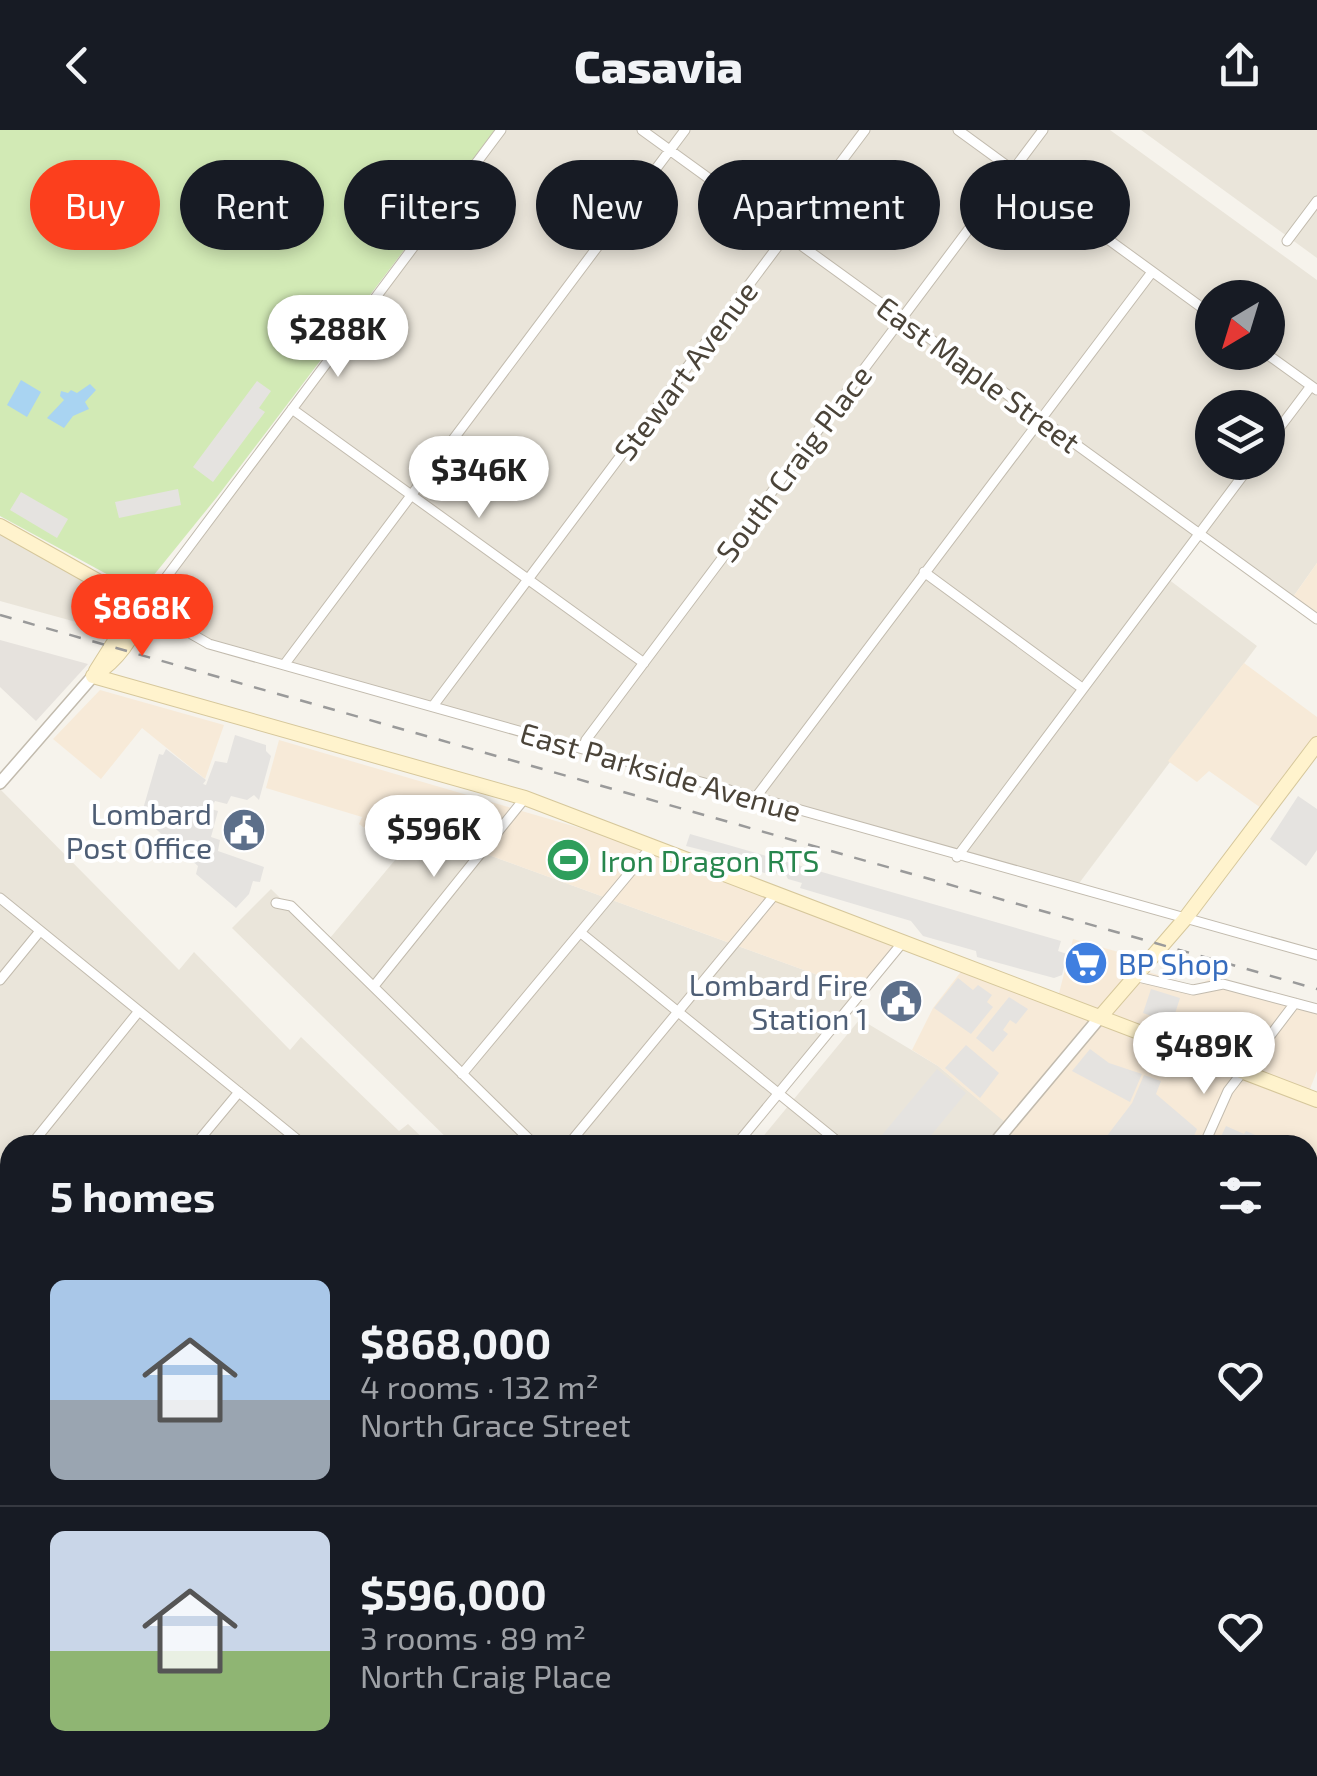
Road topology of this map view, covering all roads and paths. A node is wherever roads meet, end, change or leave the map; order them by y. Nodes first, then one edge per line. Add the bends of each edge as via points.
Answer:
1 (501, 130) edge
2 (642, 130) edge
3 (685, 130) edge
4 (864, 130) edge
5 (958, 130) edge
6 (1044, 130) edge
7 (670, 150) junction
8 (842, 160) edge
9 (1000, 160) edge
10 (1022, 160) edge
11 (698, 170) edge
12 (1317, 201) edge
13 (960, 241) edge
14 (1287, 241) dead end
15 (774, 250) edge
16 (808, 250) edge
17 (1122, 250) edge
18 (1152, 272) junction
19 (1195, 304) edge
20 (902, 318) junction
21 (1285, 367) edge
22 (1314, 388) edge
23 (292, 409) junction
24 (1040, 418) junction
25 (1285, 423) edge
26 (1239, 480) edge
27 (411, 496) junction
28 (0, 526) edge
29 (1199, 534) junction
30 (924, 572) junction
31 (528, 580) junction
32 (144, 607) junction
33 (1317, 618) edge
34 (644, 663) junction
35 (284, 665) junction
36 (94, 676) junction
37 (1082, 688) junction
38 (433, 706) junction
39 (1317, 744) edge
40 (583, 750) junction
41 (0, 783) edge
42 (756, 797) junction
43 (525, 798) junction
44 (652, 846) junction
45 (958, 856) junction
46 (776, 893) junction
47 (0, 898) edge
48 (276, 903) dead end
49 (1184, 920) junction
50 (40, 931) junction
51 (581, 933) junction
52 (903, 942) junction
53 (1317, 956) edge
54 (1134, 976) junction
55 (0, 980) edge
56 (374, 986) junction
57 (1295, 1003) junction
58 (1317, 1010) edge
59 (139, 1011) junction
60 (678, 1013) junction
61 (1100, 1016) junction
62 (1243, 1072) junction
63 (462, 1074) junction
64 (239, 1092) junction
65 (778, 1094) junction
66 (1317, 1100) edge
67 (39, 1135) edge
68 (204, 1135) edge
69 (292, 1135) edge
70 (524, 1135) edge
71 (576, 1135) edge
72 (744, 1135) edge
73 (829, 1135) edge
74 (1001, 1135) edge
75 (1208, 1135) edge

1 - 23 street
2 - 7 street, East Maple Street
3 - 7 street
4 - 8 street, Stewart Avenue
5 - 9 street
6 - 10 street, South Craig Place
7 - 11 street, East Maple Street
7 - 27 street
12 - 14 street
13 - 20 street, South Craig Place
15 - 31 street, Stewart Avenue
16 - 20 street, East Maple Street
17 - 18 street
18 - 19 street
18 - 24 street
20 - 24 street, East Maple Street
20 - 34 street, South Craig Place
21 - 22 street
22 - 25 street
23 - 27 street
23 - 32 street
24 - 29 street, East Maple Street
24 - 30 street
26 - 29 street
27 - 31 street
27 - 35 street
28 - 32 main road
29 - 33 street, East Maple Street
29 - 37 street
30 - 37 street
30 - 42 street
31 - 34 street
31 - 38 street, Stewart Avenue
32 - 35 street, East Parkside Avenue via 209,644
32 - 36 main road via 113,663
34 - 40 street, South Craig Place
35 - 38 street, East Parkside Avenue
36 - 41 street
36 - 43 main road
37 - 45 street
38 - 40 street, East Parkside Avenue
39 - 49 main road
40 - 42 street, East Parkside Avenue
42 - 45 street, East Parkside Avenue
43 - 44 main road
43 - 56 street
44 - 46 main road
44 - 51 street
45 - 49 street, East Parkside Avenue
46 - 52 main road
46 - 60 street
47 - 50 street
48 - 56 street via 291,906
49 - 53 street, East Parkside Avenue
49 - 54 main road
50 - 55 street
50 - 59 street
51 - 60 street
51 - 63 street
52 - 61 main road
52 - 65 street
54 - 57 street via 1184,989 1223,984
54 - 61 main road
56 - 63 street
57 - 58 street
57 - 62 street
59 - 64 street
59 - 67 street
60 - 65 street
60 - 71 street
61 - 62 main road
61 - 74 street
62 - 66 main road
62 - 75 street
63 - 70 street
64 - 68 street
64 - 69 street
65 - 72 street
65 - 73 street

